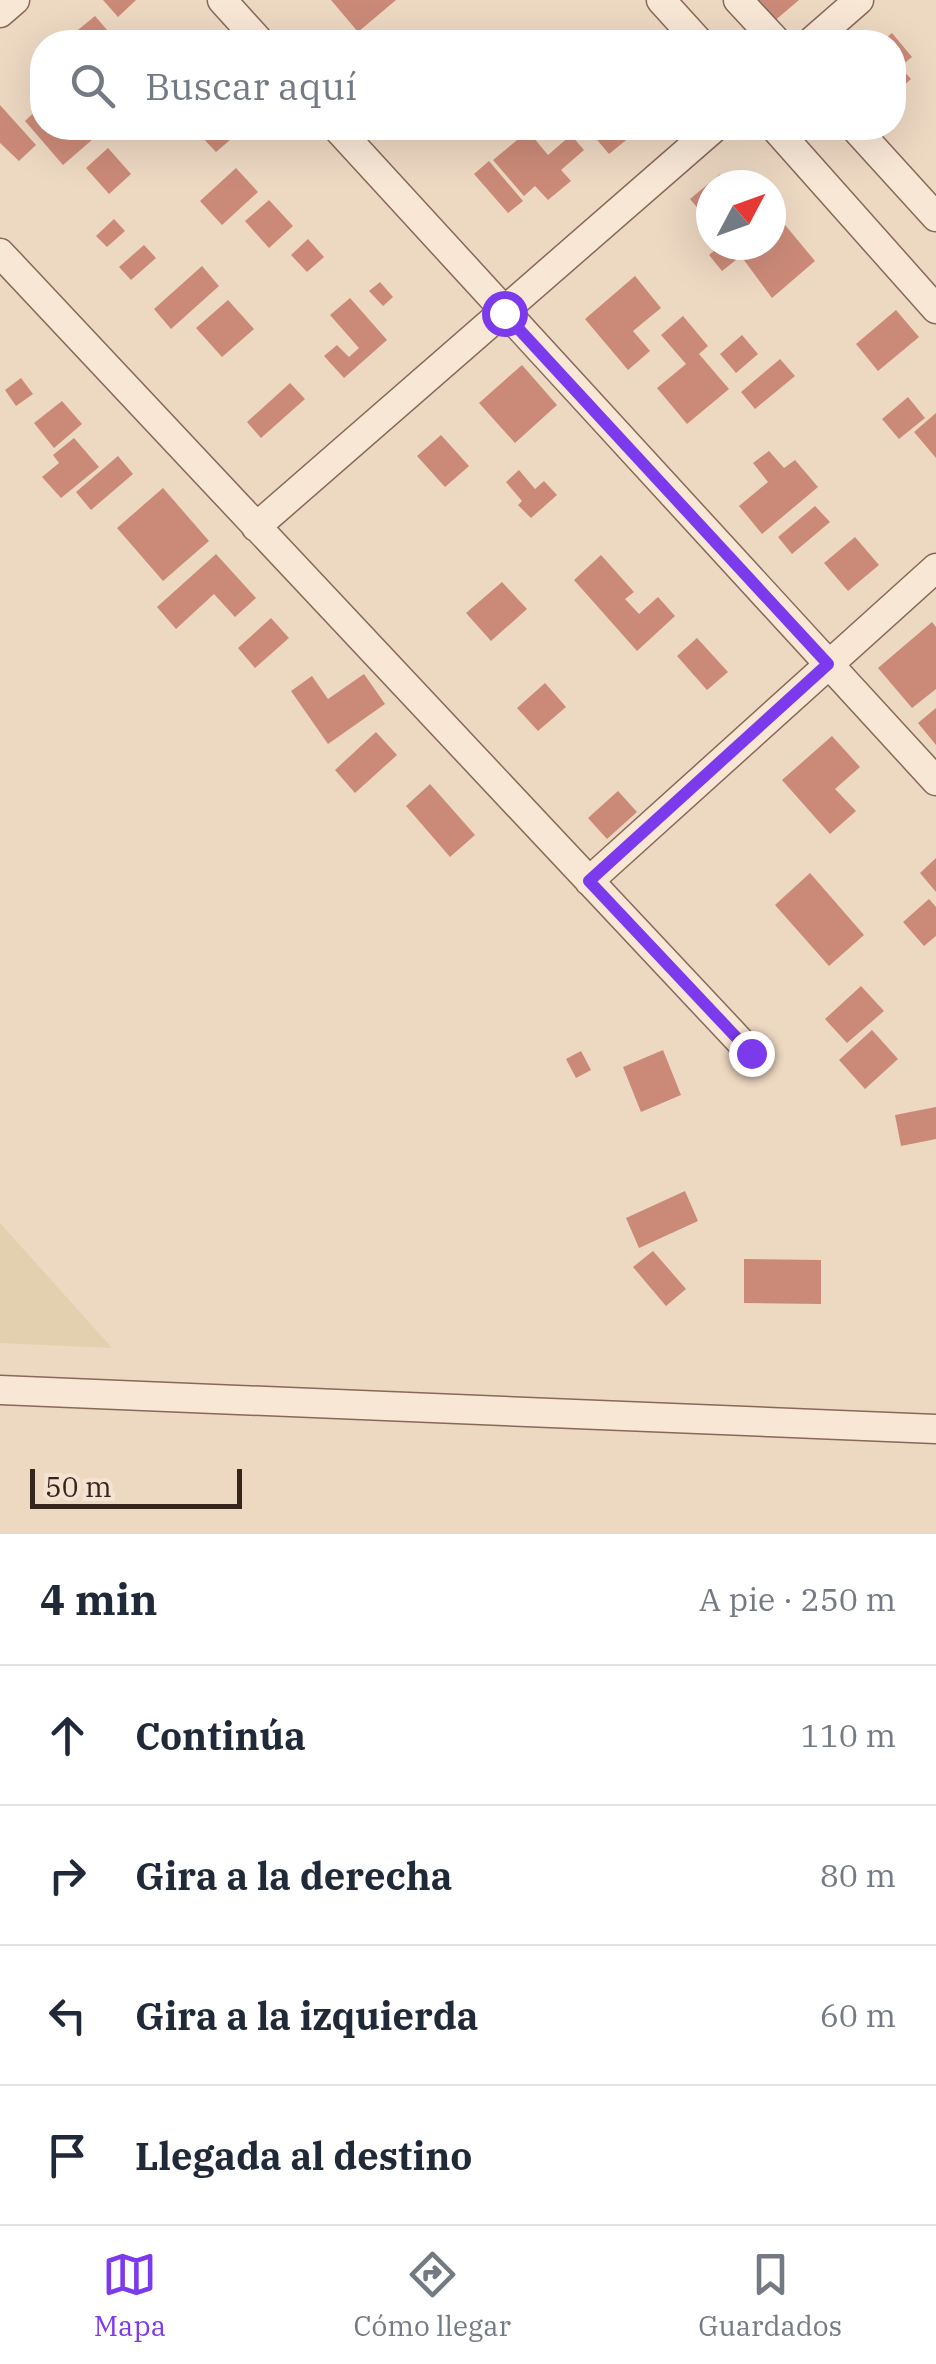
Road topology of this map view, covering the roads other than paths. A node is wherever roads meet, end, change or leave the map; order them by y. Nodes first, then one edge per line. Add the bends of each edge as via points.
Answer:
1 (15, 0) edge
2 (222, 0) edge
3 (660, 0) edge
4 (738, 0) edge
5 (859, 0) edge
6 (0, 13) edge
7 (249, 30) edge
8 (688, 30) edge
9 (766, 30) edge
10 (825, 30) edge
11 (348, 140) edge
12 (700, 140) edge
13 (787, 140) edge
14 (865, 140) edge
15 (936, 216) edge
16 (0, 252) edge
17 (936, 308) edge
18 (504, 313) junction
19 (256, 527) junction
20 (936, 568) edge
21 (828, 664) junction
22 (936, 781) edge
23 (589, 881) junction
24 (751, 1053) dead end
25 (0, 1390) edge
26 (936, 1429) edge

1 - 6 street
2 - 7 street
3 - 8 street
4 - 9 street
5 - 10 street
11 - 18 street
12 - 18 street
13 - 17 street
14 - 15 street
16 - 19 street
18 - 19 street
18 - 21 street
19 - 23 street
20 - 21 street
21 - 22 street
21 - 23 street
23 - 24 street
25 - 26 street

